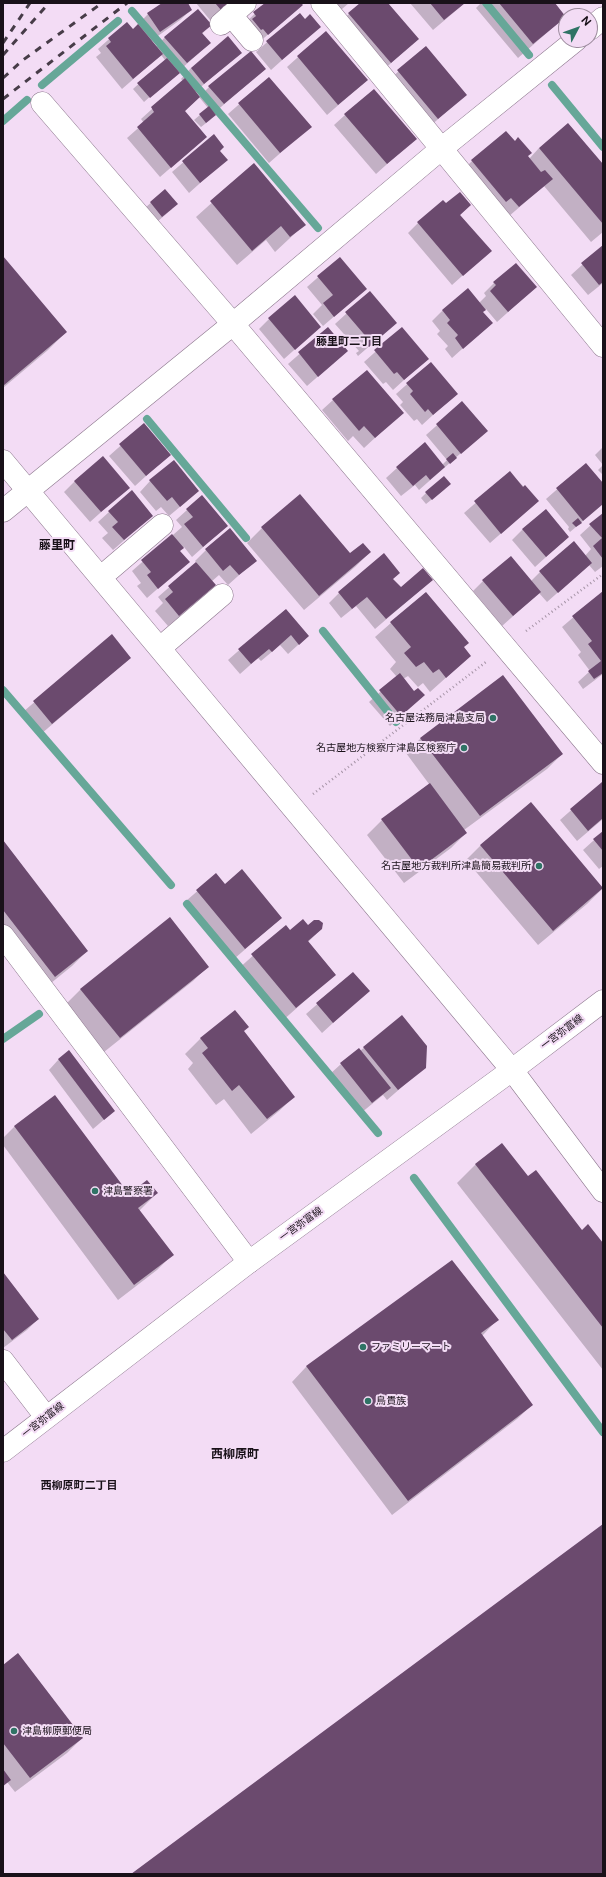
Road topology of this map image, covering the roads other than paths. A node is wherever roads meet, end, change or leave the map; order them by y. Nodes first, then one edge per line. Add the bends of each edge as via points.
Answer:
1 (322, 3) edge
2 (232, 14) edge
3 (252, 40) dead end
4 (566, 48) edge
5 (42, 103) dead end
6 (441, 149) junction
7 (233, 324) junction
8 (603, 346) edge
9 (3, 461) edge
10 (28, 490) junction
11 (3, 511) edge
12 (162, 524) dead end
13 (100, 576) junction
14 (222, 595) dead end
15 (160, 648) junction
16 (603, 763) edge
17 (3, 936) edge
18 (603, 1001) edge
19 (512, 1070) junction
20 (603, 1191) edge
21 (248, 1262) junction
22 (3, 1361) edge
23 (46, 1417) junction
24 (3, 1451) edge

1 - 6 street
2 - 3 street
4 - 6 street
5 - 7 street
6 - 7 street
6 - 8 street
7 - 10 street
7 - 16 street
9 - 10 street
10 - 11 street
10 - 13 street
12 - 13 street
13 - 15 street
14 - 15 street
15 - 19 street
17 - 21 street
18 - 19 street, 一宮弥富線
19 - 20 street
19 - 21 street, 一宮弥富線
21 - 23 street, 一宮弥富線
22 - 23 street
23 - 24 street, 一宮弥富線

